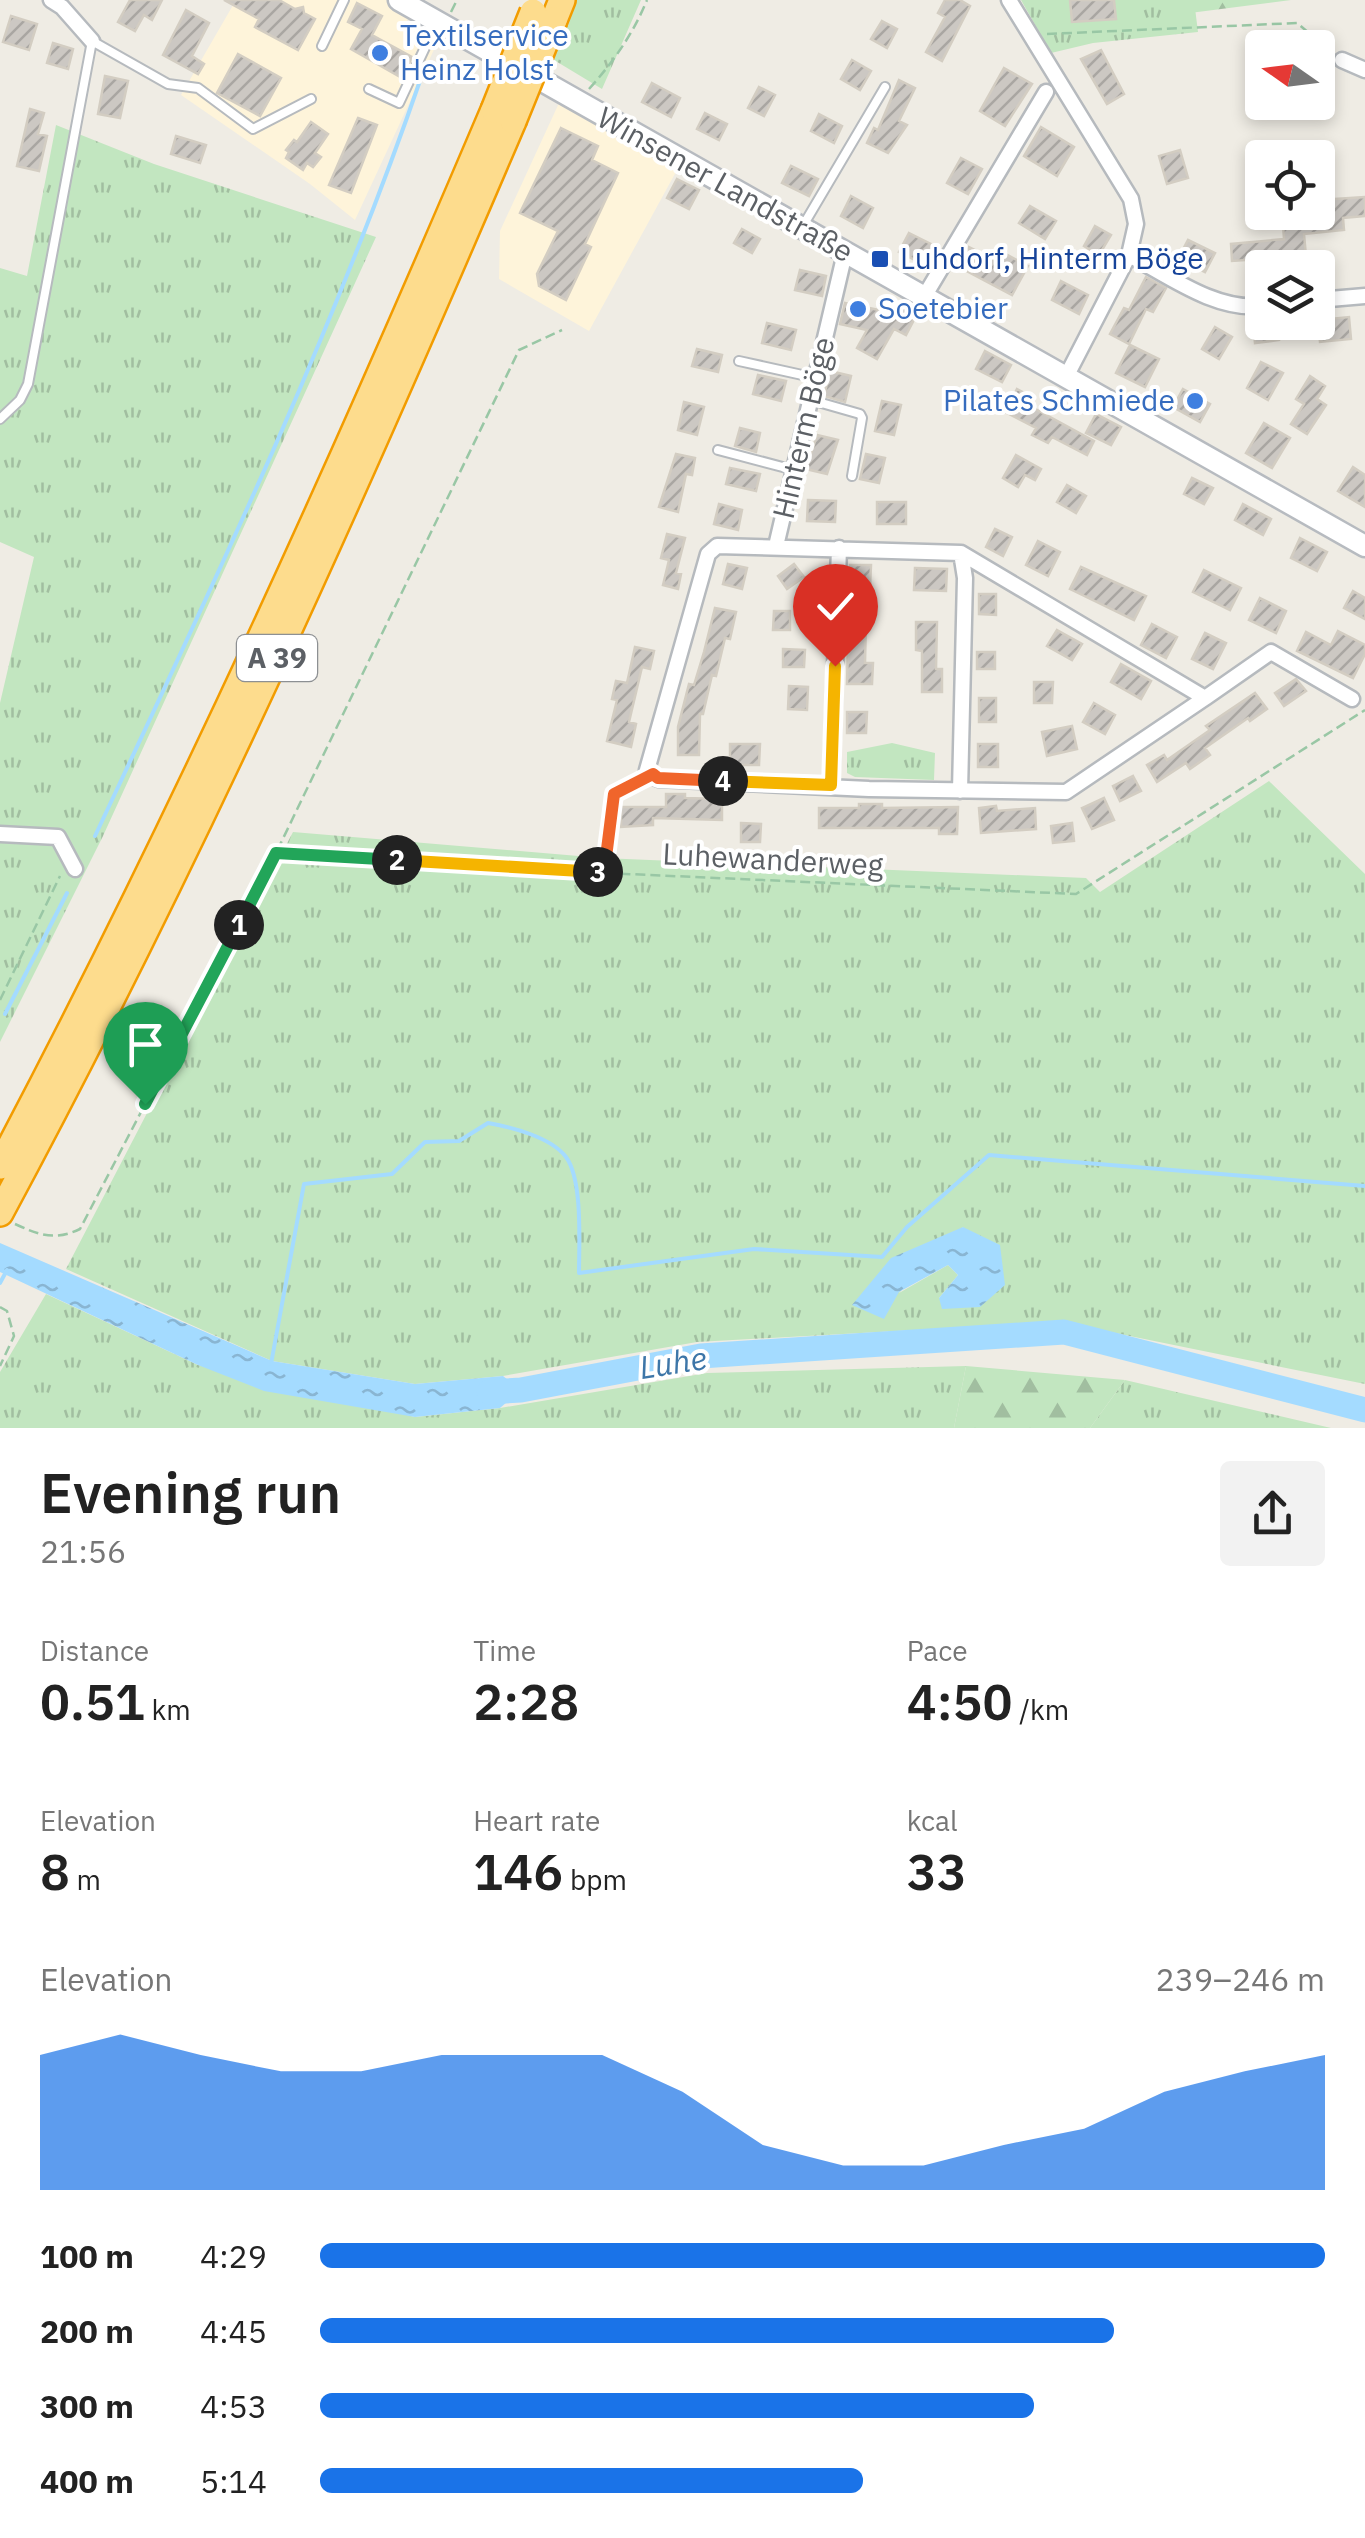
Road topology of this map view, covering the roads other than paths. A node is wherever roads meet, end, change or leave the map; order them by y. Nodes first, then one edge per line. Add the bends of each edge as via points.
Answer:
1 (51, 0) edge
2 (344, 0) edge
3 (1009, 0) edge
4 (411, 3) edge
5 (547, 8) edge
6 (438, 22) junction
7 (92, 41) junction
8 (322, 46) dead end
9 (1342, 60) road end
10 (1365, 70) edge
11 (885, 87) dead end
12 (369, 89) dead end
13 (1046, 92) dead end
14 (312, 99) dead end
15 (802, 228) junction
16 (846, 252) junction
17 (1129, 255) junction
18 (1365, 296) edge
19 (924, 297) junction
20 (1335, 299) edge
21 (1245, 305) edge
22 (739, 361) dead end
23 (1066, 377) junction
24 (816, 378) junction
25 (810, 400) junction
26 (0, 419) edge
27 (718, 450) dead end
28 (794, 470) junction
29 (852, 476) dead end
30 (776, 546) junction
31 (1365, 546) edge
32 (839, 548) junction
33 (961, 553) junction
34 (1205, 698) junction
35 (1352, 699) dead end
36 (831, 785) junction
37 (960, 791) junction
38 (0, 834) edge
39 (76, 869) road end
40 (8, 1175) edge
41 (6, 1218) edge

1 - 7 street
2 - 8 lane
3 - 17 street via 1131,199 1136,224
4 - 6 main road, Winsener Landstraße
5 - 40 highway, A 39, bridge via 356,483 268,677 91,1040
6 - 12 lane via 399,104
6 - 15 main road, Winsener Landstraße
7 - 14 lane via 168,84 198,88 253,129
7 - 26 lane via 28,384
9 - 10 street
11 - 15 lane
13 - 19 street
15 - 16 main road, Winsener Landstraße
16 - 19 main road, Winsener Landstraße
16 - 24 street, Hinterm Böge
17 - 21 street via 1210,298
17 - 23 street
18 - 20 street
19 - 23 main road, Winsener Landstraße
22 - 24 lane
23 - 31 main road, Winsener Landstraße
24 - 25 street, Hinterm Böge
25 - 28 street, Hinterm Böge
25 - 29 lane via 860,414
27 - 28 lane
28 - 30 street, Hinterm Böge
30 - 32 street
30 - 36 street via 717,546 708,554 647,770 658,778
32 - 33 street
32 - 36 street
33 - 34 street
33 - 37 street
34 - 35 street via 1271,652
34 - 37 street via 1066,792
36 - 37 street
38 - 39 street via 58,838
40 - 41 highway, A 39

